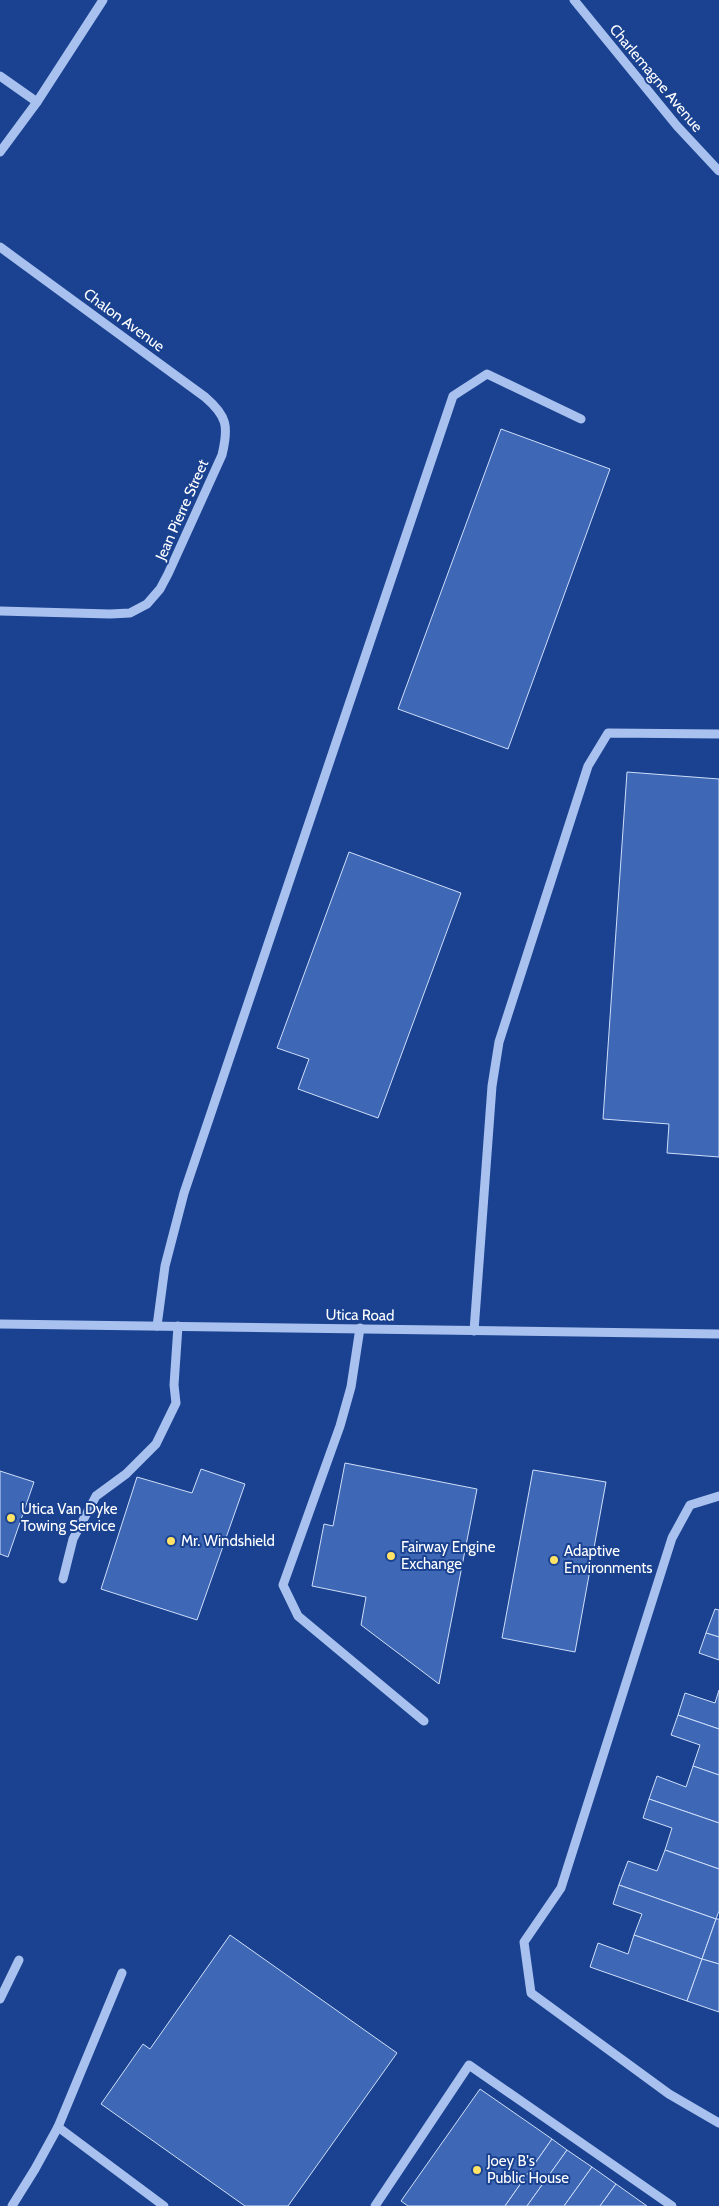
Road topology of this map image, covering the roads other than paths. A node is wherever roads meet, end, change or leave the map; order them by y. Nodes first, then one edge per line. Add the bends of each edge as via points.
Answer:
1 (103, 0) edge
2 (574, 0) edge
3 (0, 76) edge
4 (37, 102) junction
5 (0, 152) edge
6 (719, 171) edge
7 (0, 247) edge
8 (581, 419) dead end
9 (225, 421) joint
10 (0, 612) edge
11 (719, 734) edge
12 (0, 1324) edge
13 (157, 1326) junction
14 (178, 1326) junction
15 (360, 1328) junction
16 (474, 1331) junction
17 (719, 1334) edge
18 (719, 1496) edge
19 (63, 1579) dead end
20 (424, 1720) dead end
21 (19, 1960) dead end
22 (122, 1973) dead end
23 (0, 1999) edge
24 (719, 2123) edge
25 (58, 2127) junction
26 (12, 2206) edge
27 (164, 2206) edge
28 (375, 2206) edge
29 (672, 2206) edge

1 - 4 street
2 - 6 street, Charlemagne Avenue via 671,119
3 - 4 street
4 - 5 street
7 - 9 street, Chalon Avenue via 205,397
8 - 13 street via 487,374 452,396 184,1194 165,1266
9 - 10 street, Jean Pierre Street via 222,455 168,574 146,604 130,613
11 - 16 street via 608,733 588,766 499,1042 492,1086
12 - 13 street, Utica Road
13 - 14 street, Utica Road
14 - 15 street, Utica Road
14 - 19 street via 176,1403 156,1444 126,1474 96,1496 73,1539
15 - 16 street, Utica Road
15 - 20 street via 352,1387 283,1585 298,1616
16 - 17 street, Utica Road
18 - 24 street via 690,1505 672,1538 561,1888 524,1942 531,1993 670,2094
21 - 23 street
22 - 25 street
25 - 26 street
25 - 27 street
28 - 29 street via 469,2065

